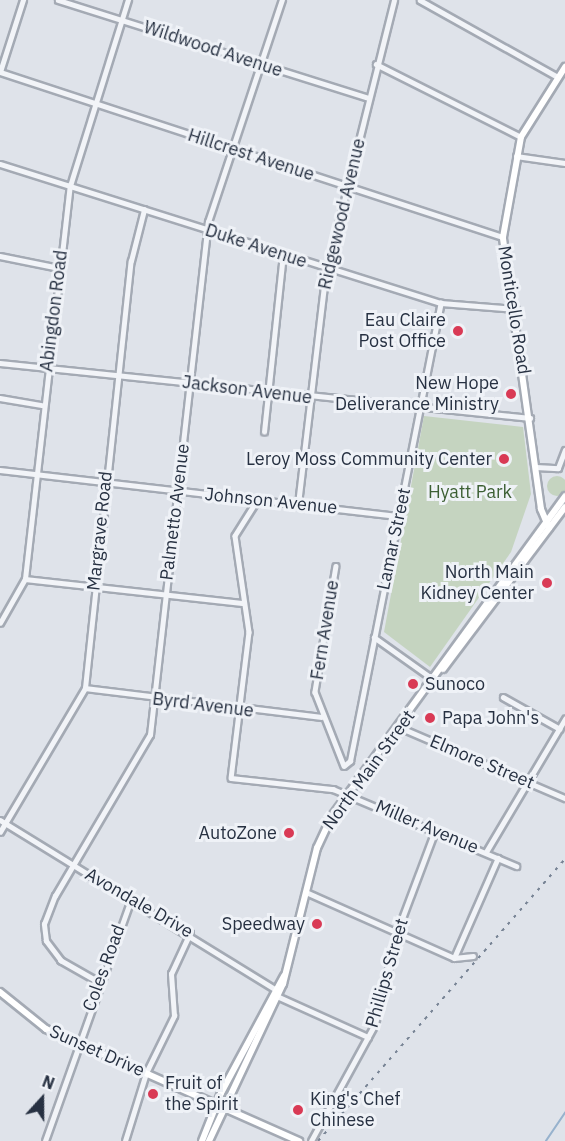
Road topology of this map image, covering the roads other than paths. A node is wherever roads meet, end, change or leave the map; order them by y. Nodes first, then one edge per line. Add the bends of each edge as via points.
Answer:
1 (23, 0) edge
2 (58, 0) edge
3 (128, 0) edge
4 (282, 0) edge
5 (394, 0) edge
6 (420, 0) edge
7 (122, 20) junction
8 (376, 64) junction
9 (260, 65) junction
10 (565, 68) edge
11 (0, 72) edge
12 (558, 76) junction
13 (368, 98) junction
14 (95, 103) junction
15 (521, 137) junction
16 (232, 149) junction
17 (516, 156) junction
18 (565, 163) edge
19 (0, 164) edge
20 (70, 186) junction
21 (349, 186) junction
22 (144, 210) junction
23 (207, 231) junction
24 (503, 237) junction
25 (283, 255) junction
26 (0, 256) edge
27 (59, 268) junction
28 (328, 269) junction
29 (441, 303) junction
30 (516, 309) junction
31 (0, 363) edge
32 (46, 367) junction
33 (118, 374) junction
34 (189, 383) junction
35 (268, 393) junction
36 (311, 397) junction
37 (0, 398) edge
38 (41, 405) junction
39 (421, 407) junction
40 (530, 418) junction
41 (264, 432) dead end
42 (565, 450) edge
43 (536, 468) junction
44 (0, 470) edge
45 (35, 474) junction
46 (105, 482) junction
47 (179, 492) junction
48 (565, 496) edge
49 (257, 501) junction
50 (298, 504) junction
51 (565, 507) edge
52 (399, 516) junction
53 (544, 520) junction
54 (549, 528) junction
55 (336, 566) dead end
56 (25, 579) junction
57 (94, 588) junction
58 (165, 594) junction
59 (242, 603) junction
60 (0, 623) edge
61 (374, 637) junction
62 (436, 678) junction
63 (85, 688) junction
64 (503, 697) dead end
65 (153, 698) junction
66 (239, 710) junction
67 (321, 717) junction
68 (565, 718) edge
69 (399, 727) junction
70 (561, 729) junction
71 (340, 763) joint
72 (531, 782) junction
73 (349, 794) junction
74 (565, 798) edge
75 (0, 820) edge
76 (6, 823) junction
77 (435, 831) junction
78 (0, 832) edge
79 (486, 852) junction
80 (498, 858) junction
81 (74, 865) junction
82 (516, 866) dead end
83 (306, 892) junction
84 (131, 898) junction
85 (397, 932) junction
86 (190, 933) junction
87 (473, 957) dead end
88 (454, 958) junction
89 (284, 975) junction
90 (98, 982) junction
91 (275, 989) junction
92 (0, 992) edge
93 (277, 996) junction
94 (368, 1037) junction
95 (77, 1043) junction
96 (146, 1073) junction
97 (218, 1107) junction
98 (45, 1141) edge
99 (125, 1141) edge
100 (202, 1141) edge
101 (209, 1141) edge
102 (299, 1141) edge
103 (311, 1141) edge

1 - 11 street
2 - 7 street, Wildwood Avenue
3 - 7 street, Abingdon Road
4 - 9 street, Palmetto Avenue
5 - 8 street, Ridgewood Avenue
6 - 12 street
7 - 9 street, Wildwood Avenue
7 - 14 street, Abingdon Road
8 - 13 street, Ridgewood Avenue
8 - 15 street
9 - 13 street, Wildwood Avenue
9 - 16 street, Palmetto Avenue
10 - 12 main road, Monticello Road
11 - 14 street, Hillcrest Avenue
12 - 15 main road, Monticello Road
13 - 21 street, Ridgewood Avenue
14 - 16 street, Hillcrest Avenue
14 - 20 street, Abingdon Road
15 - 17 main road, Monticello Road
16 - 21 street, Hillcrest Avenue
16 - 23 street, Palmetto Avenue
17 - 18 street
17 - 24 main road, Monticello Road
19 - 20 street, Duke Avenue
20 - 22 street, Duke Avenue
20 - 27 street, Abingdon Road
21 - 24 street, Hillcrest Avenue
21 - 28 street, Ridgewood Avenue
22 - 23 street, Duke Avenue
22 - 33 street, Margrave Road via 131,261
23 - 25 street, Duke Avenue
23 - 34 street, Palmetto Avenue
24 - 30 main road, Monticello Road
25 - 28 street, Duke Avenue
25 - 35 street
26 - 27 street
27 - 32 street, Abingdon Road
28 - 29 street, Duke Avenue
28 - 36 street, Ridgewood Avenue
29 - 30 street, Duke Avenue
29 - 39 street, Lamar Street
30 - 40 main road, Monticello Road
31 - 32 street, Jackson Avenue
32 - 33 street, Jackson Avenue
32 - 38 street, Abingdon Road
33 - 34 street, Jackson Avenue
33 - 46 street, Margrave Road
34 - 35 street, Jackson Avenue
34 - 47 street, Palmetto Avenue
35 - 36 street, Jackson Avenue
35 - 41 street
36 - 39 street, Jackson Avenue
36 - 50 street, Ridgewood Avenue
37 - 38 street
38 - 45 street, Abingdon Road
39 - 40 street, Jackson Avenue
39 - 52 street, Lamar Street
40 - 43 main road, Monticello Road
42 - 43 street via 558,468
43 - 53 main road, Monticello Road
44 - 45 street, Johnson Avenue
45 - 46 street, Johnson Avenue
45 - 56 street, Abingdon Road
46 - 47 street, Johnson Avenue
46 - 57 street, Margrave Road
47 - 49 street, Johnson Avenue
47 - 58 street, Palmetto Avenue
48 - 53 main road, North Main Street
49 - 50 street, Johnson Avenue
49 - 59 street via 235,536
50 - 52 street, Johnson Avenue
51 - 54 main road, North Main Street
52 - 61 street, Lamar Street
53 - 54 main road, Monticello Road
53 - 62 main road, North Main Street
54 - 62 main road, North Main Street
55 - 67 street, Fern Avenue via 315,692
56 - 57 street
56 - 60 street, Abingdon Road
57 - 58 street
57 - 63 street, Margrave Road
58 - 59 street
58 - 65 street, Palmetto Avenue
59 - 66 street via 249,632
61 - 62 street
61 - 71 street, Lamar Street via 350,761
62 - 69 main road, North Main Street
63 - 65 street, Byrd Avenue
63 - 76 street, Margrave Road
64 - 70 street
65 - 66 street, Byrd Avenue
65 - 81 street, Palmetto Avenue via 150,735
66 - 67 street, Byrd Avenue
66 - 73 street, Miller Avenue via 231,778
67 - 71 street, Fern Avenue
68 - 70 street
69 - 72 street, Elmore Street
69 - 73 main road, North Main Street
70 - 72 street
72 - 74 street, Elmore Street
72 - 79 street
73 - 77 street, Miller Avenue
73 - 83 main road, North Main Street via 322,837
75 - 76 street, Avondale Drive
76 - 78 street, Margrave Road
76 - 81 street, Avondale Drive
77 - 79 street, Miller Avenue
77 - 85 street, Phillips Street
79 - 80 street, Miller Avenue
80 - 82 street, Miller Avenue
80 - 88 street
81 - 84 street, Avondale Drive
81 - 90 street, Palmetto Avenue via 44,924 46,941 61,961
83 - 85 street
83 - 89 main road, North Main Street
84 - 86 street, Avondale Drive
84 - 90 street, Coles Road
85 - 88 street
85 - 94 street, Phillips Street
86 - 91 street, Avondale Drive
86 - 96 street via 171,974 174,1016
87 - 88 street
89 - 91 main road, North Main Street
89 - 93 main road, North Main Street
90 - 95 street, Coles Road
91 - 97 main road, North Main Street
92 - 95 main road, Sunset Drive via 46,1029
93 - 94 street
93 - 97 main road, North Main Street
94 - 103 street, Phillips Street
95 - 96 main road, Sunset Drive
95 - 98 street, Coles Road
96 - 97 main road, Sunset Drive
96 - 99 street
97 - 100 main road, North Main Street
97 - 101 main road
97 - 102 main road, Sunset Drive

